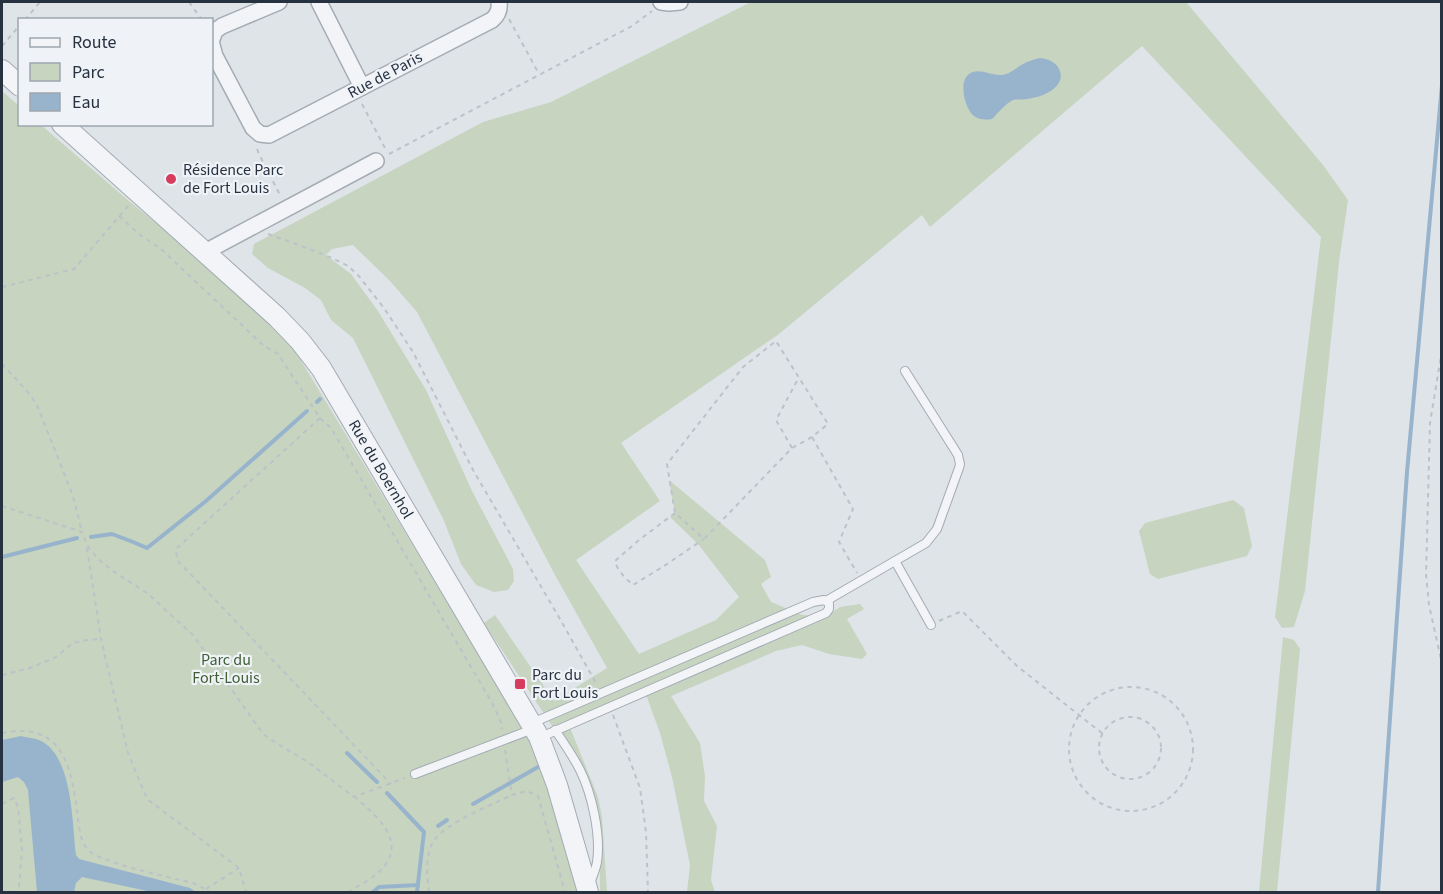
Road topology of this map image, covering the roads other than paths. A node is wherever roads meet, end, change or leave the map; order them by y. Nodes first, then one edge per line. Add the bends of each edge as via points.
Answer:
1 (279, 2) edge
2 (319, 2) edge
3 (662, 2) edge
4 (680, 2) edge
5 (499, 6) edge
6 (213, 36) edge
7 (213, 45) edge
8 (2, 70) edge
9 (18, 84) edge
10 (358, 89) junction
11 (64, 126) edge
12 (382, 158) road end
13 (205, 252) junction
14 (905, 370) dead end
15 (895, 561) junction
16 (826, 601) junction
17 (931, 625) road end
18 (540, 730) junction
19 (415, 774) road end
20 (587, 892) edge

1 - 6 street via 222,26
2 - 10 street
3 - 4 street
5 - 10 street, Rue de Paris via 492,20
7 - 10 street, Rue de Paris via 240,106 251,125 262,134 277,132
8 - 9 street
11 - 13 street, Rue du Boernhol
12 - 13 street
13 - 18 street, Rue du Boernhol via 277,317 321,368
14 - 15 lane via 960,464 937,529 926,543
15 - 16 lane
15 - 17 lane
16 - 18 lane via 813,602 601,693
16 - 18 lane via 830,606 826,613 609,708
18 - 19 lane
18 - 20 street, Rue du Boernhol
18 - 20 lane via 580,770 591,804 597,855

